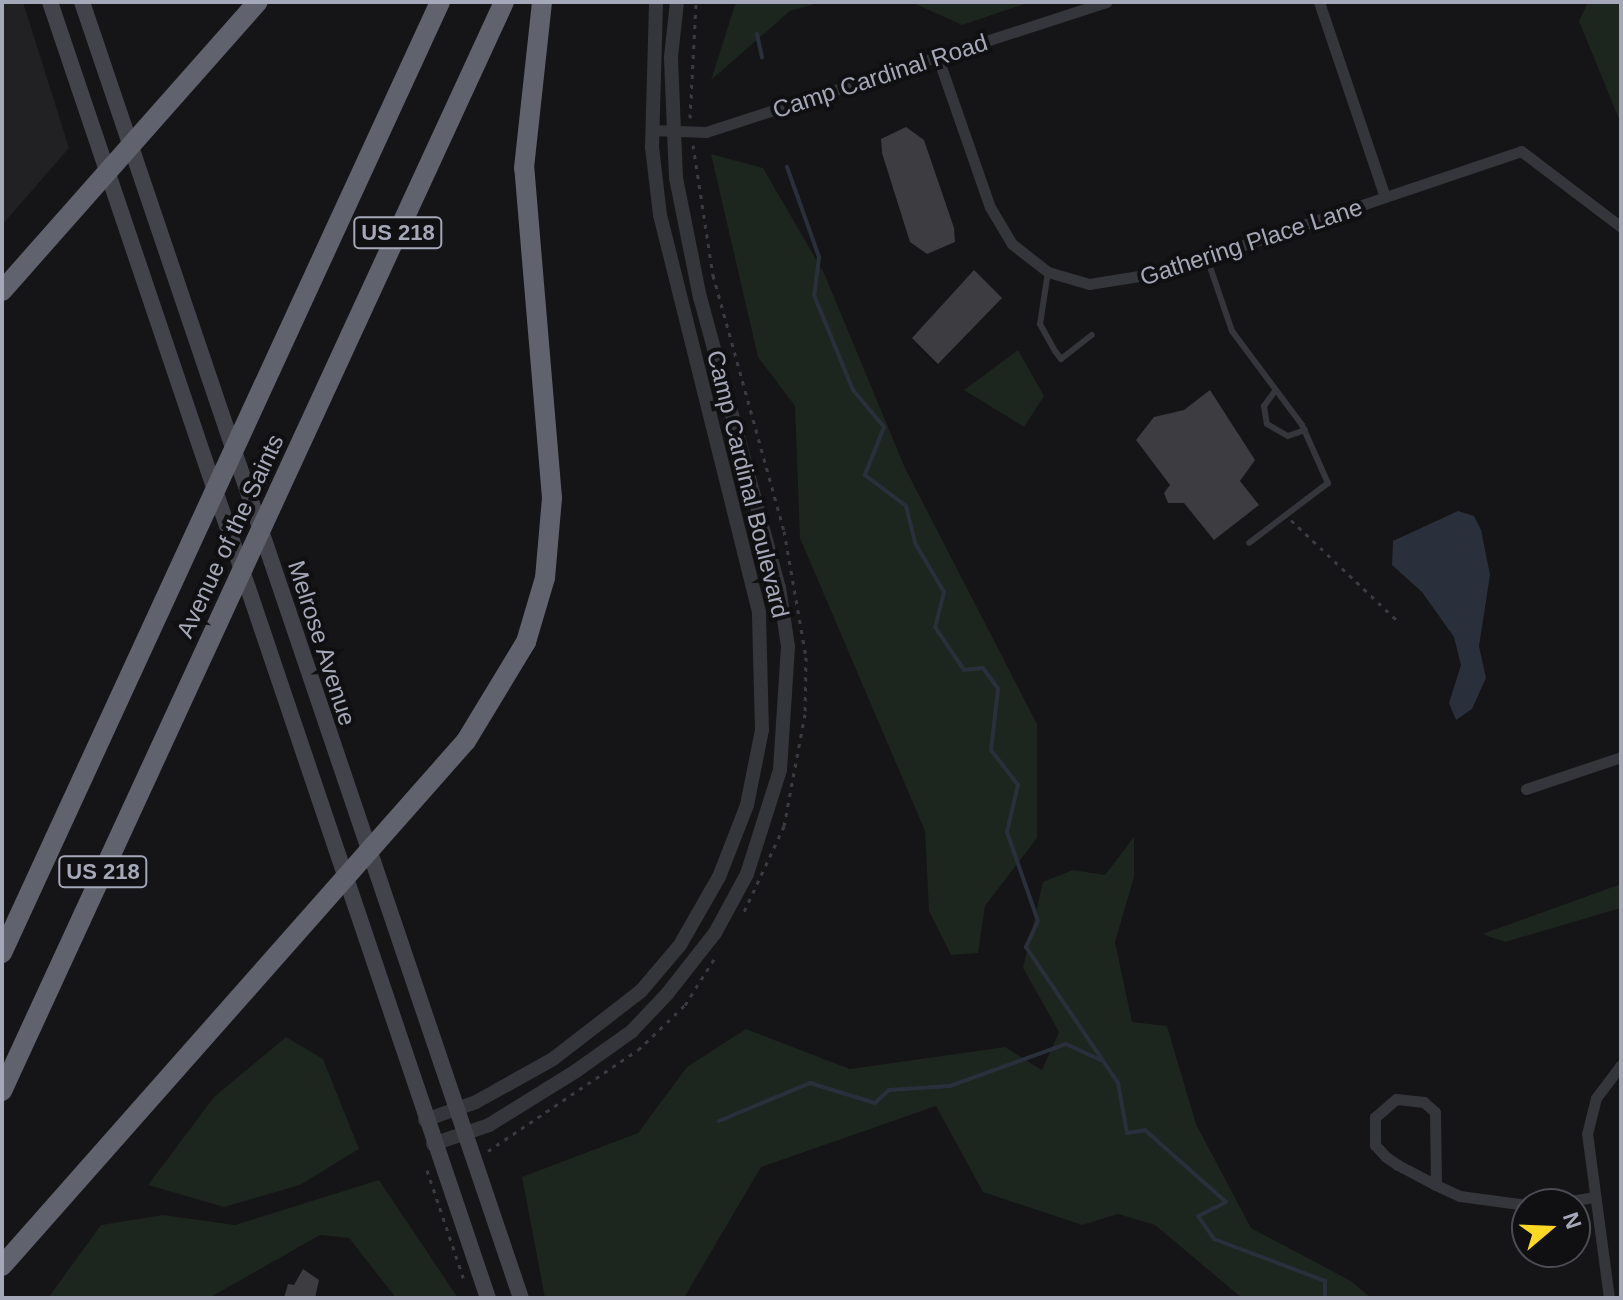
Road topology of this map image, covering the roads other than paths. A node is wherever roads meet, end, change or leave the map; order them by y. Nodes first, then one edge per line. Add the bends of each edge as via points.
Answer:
1 (50, 2) edge
2 (82, 2) edge
3 (258, 2) edge
4 (440, 2) edge
5 (504, 2) edge
6 (542, 2) edge
7 (656, 2) edge
8 (677, 2) edge
9 (1106, 2) edge
10 (1319, 2) edge
11 (938, 58) junction
12 (652, 130) junction
13 (673, 131) junction
14 (132, 145) junction
15 (107, 175) junction
16 (1385, 197) junction
17 (1621, 227) edge
18 (1207, 258) junction
19 (1048, 272) junction
20 (2, 291) edge
21 (1092, 335) dead end
22 (1275, 391) junction
23 (1305, 430) junction
24 (1249, 543) dead end
25 (1621, 757) edge
26 (1526, 789) dead end
27 (368, 855) junction
28 (344, 882) junction
29 (2, 953) edge
30 (1621, 1065) edge
31 (2, 1091) edge
32 (455, 1110) junction
33 (425, 1120) junction
34 (463, 1134) junction
35 (433, 1144) junction
36 (1436, 1185) junction
37 (1594, 1197) junction
38 (1591, 1198) edge
39 (1511, 1204) edge
40 (2, 1266) edge
41 (488, 1298) edge
42 (521, 1298) edge
43 (1609, 1298) edge

1 - 15 main road
2 - 14 main road, Melrose Avenue
3 - 14 highway
4 - 29 highway, Avenue of the Saints / US 218
5 - 31 highway, Avenue of the Saints / US 218
6 - 27 highway via 524,168 552,498 545,578 526,642 501,691
7 - 12 street, Camp Cardinal Boulevard
8 - 13 street, Camp Cardinal Boulevard
9 - 11 street, Camp Cardinal Road
10 - 16 street
11 - 13 street, Camp Cardinal Road via 706,132
11 - 19 street, Gathering Place Lane via 990,207 1012,244
12 - 13 street, Camp Cardinal Road
12 - 32 street, Camp Cardinal Boulevard via 673,282 751,563 765,672 762,730 747,805 719,877 680,945 641,991 553,1059
13 - 34 street, Camp Cardinal Boulevard via 700,298 779,588 789,709 780,770 747,874 715,933 667,994 632,1031 576,1071
14 - 15 highway
14 - 27 main road, Melrose Avenue
15 - 20 highway
15 - 28 main road
16 - 17 street, Gathering Place Lane via 1521,151
16 - 18 street, Gathering Place Lane
18 - 19 street, Gathering Place Lane via 1128,282 1089,284
18 - 22 lane via 1232,331
19 - 21 lane via 1040,324 1055,351 1061,359
22 - 23 lane
22 - 23 lane via 1264,406 1267,424 1288,436
23 - 24 lane via 1328,483
25 - 26 street
27 - 28 highway
27 - 32 main road, Melrose Avenue
28 - 33 main road
28 - 40 highway
30 - 37 street via 1590,1114 1587,1151
32 - 33 street, Camp Cardinal Boulevard
32 - 34 main road, Melrose Avenue
33 - 35 main road
34 - 35 street, Camp Cardinal Boulevard
34 - 42 main road, Melrose Avenue
35 - 41 main road
36 - 36 street via 1435,1112 1424,1102 1396,1099 1375,1117 1375,1145
36 - 39 street via 1487,1203
37 - 38 street
37 - 43 street

